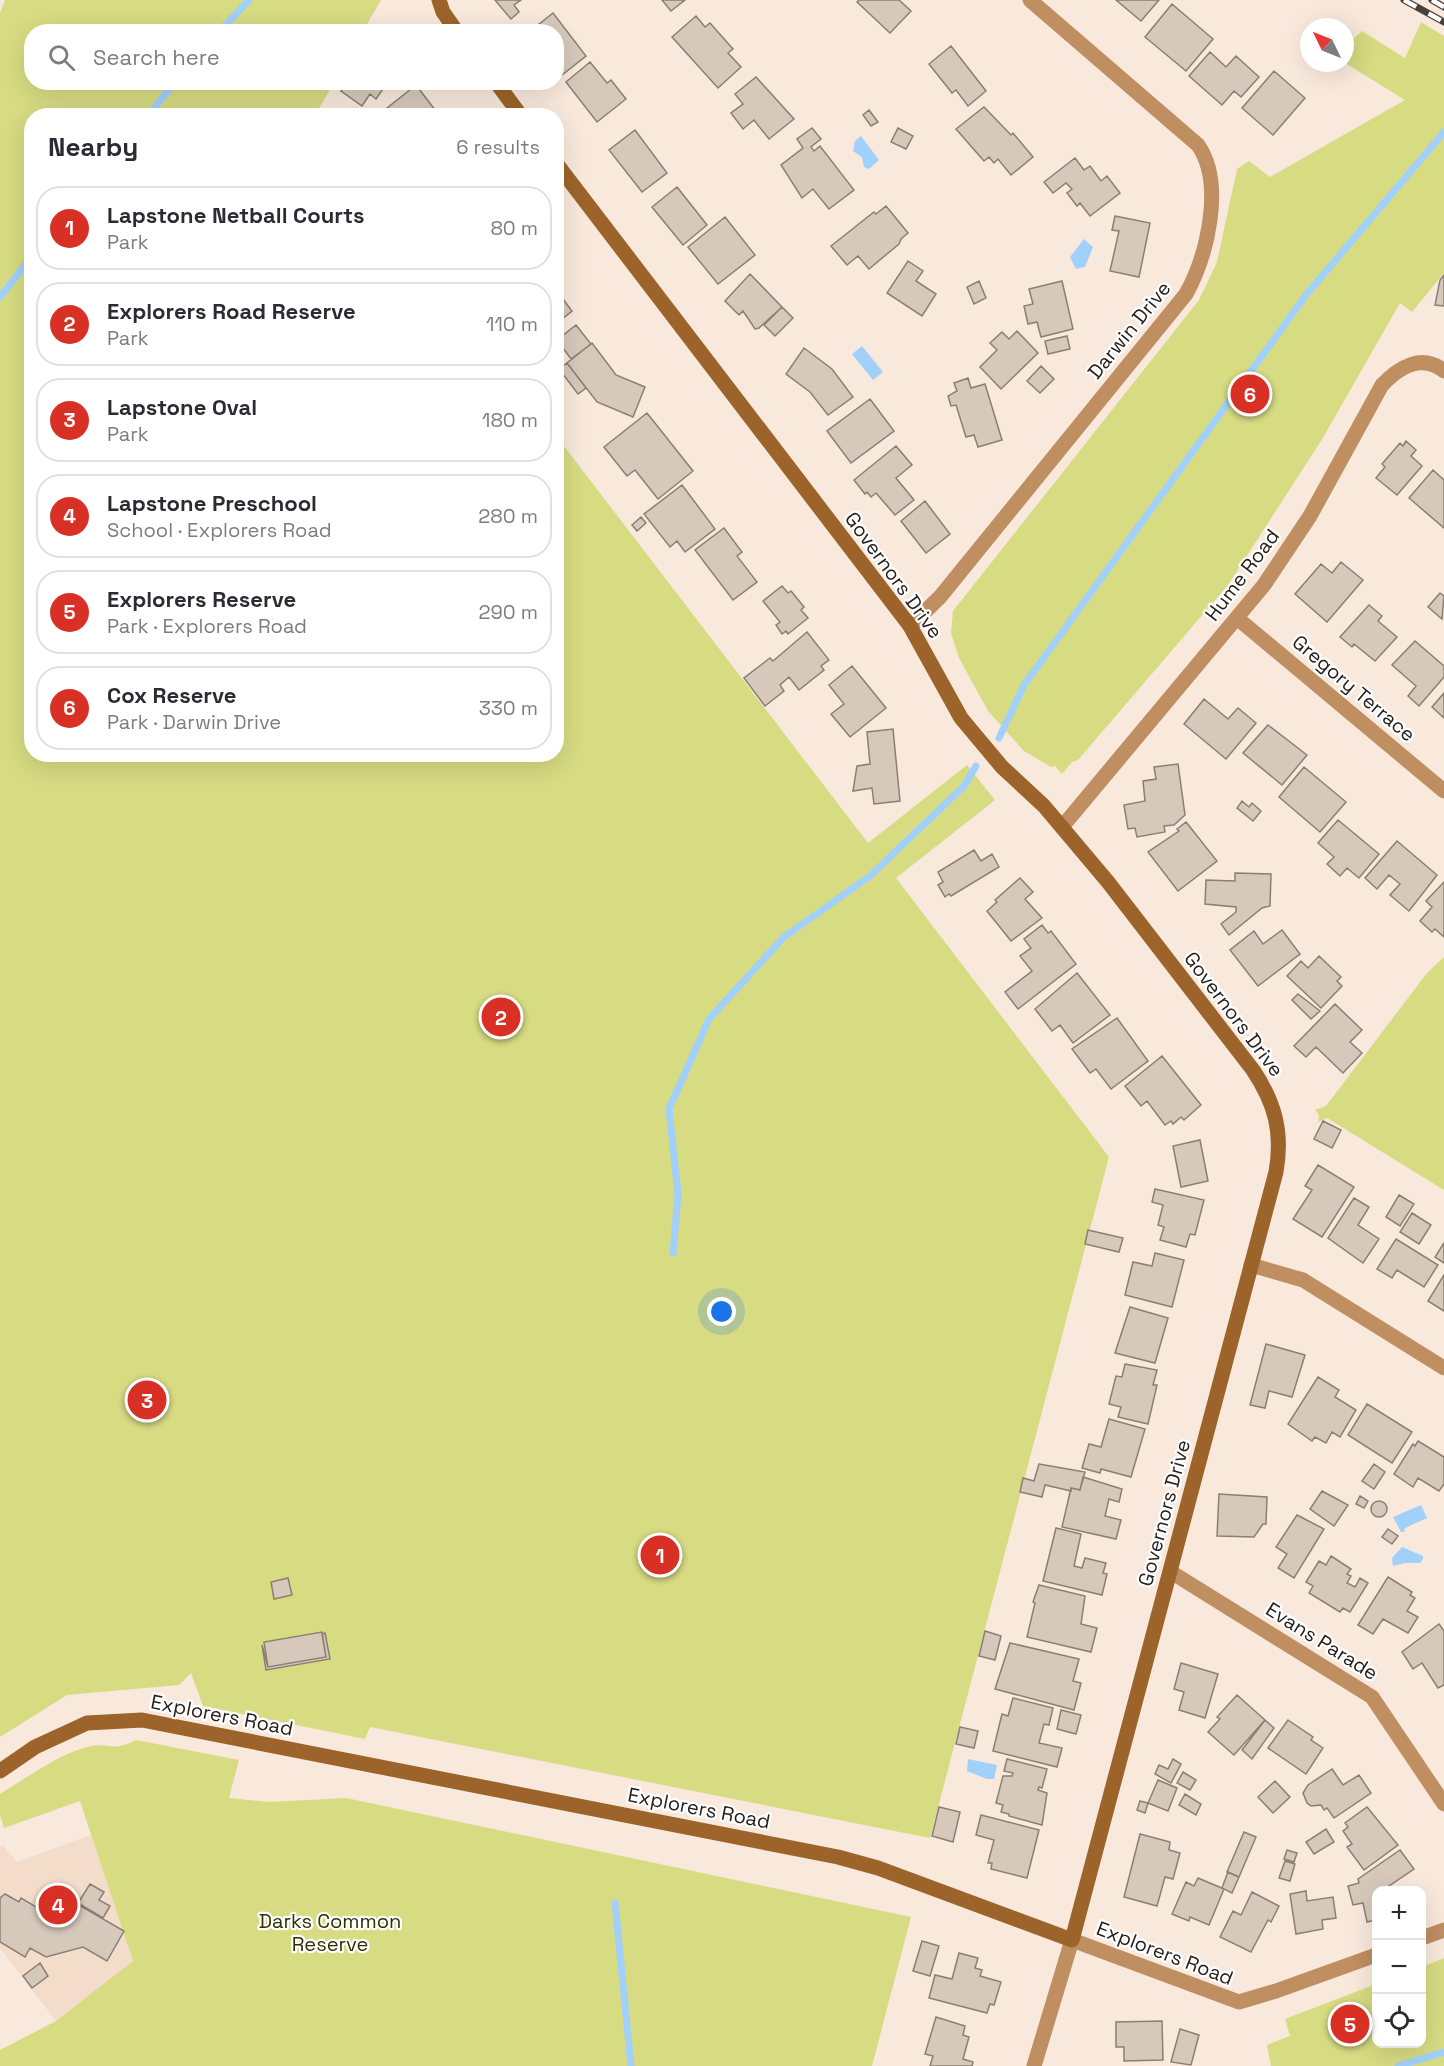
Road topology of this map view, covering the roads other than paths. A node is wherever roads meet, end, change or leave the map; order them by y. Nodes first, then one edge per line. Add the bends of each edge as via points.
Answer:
1 (439, 0) edge
2 (1030, 0) edge
3 (451, 24) edge
4 (502, 90) edge
5 (515, 108) edge
6 (564, 172) edge
7 (1444, 371) edge
8 (1237, 618) junction
9 (910, 626) junction
10 (1444, 791) edge
11 (1062, 827) junction
12 (1251, 1265) junction
13 (1444, 1368) edge
14 (1171, 1572) junction
15 (0, 1771) edge
16 (1444, 1804) edge
17 (1444, 1930) edge
18 (1426, 1937) edge
19 (1072, 1940) junction
20 (1372, 1957) edge
21 (1034, 2066) edge

1 - 3 main road
2 - 9 street, Darwin Drive via 1198,145 1209,174 1208,235 1186,294 940,597
4 - 5 main road
6 - 9 main road, Governors Drive
7 - 8 street, Hume Road via 1426,362 1414,363 1395,372 1382,385 1305,526
8 - 10 street, Gregory Terrace
8 - 11 street, Hume Road
9 - 11 main road, Governors Drive via 961,718
11 - 12 main road, Governors Drive via 1253,1070 1270,1099 1278,1124 1279,1154
12 - 13 street via 1303,1280
12 - 14 main road, Governors Drive
14 - 16 street, Evans Parade via 1372,1697
14 - 19 main road, Governors Drive
15 - 19 main road, Explorers Road via 35,1747 87,1723 142,1720 838,1857 878,1868
17 - 18 street
19 - 20 street, Explorers Road via 1239,2002
19 - 21 street, Governors Drive

